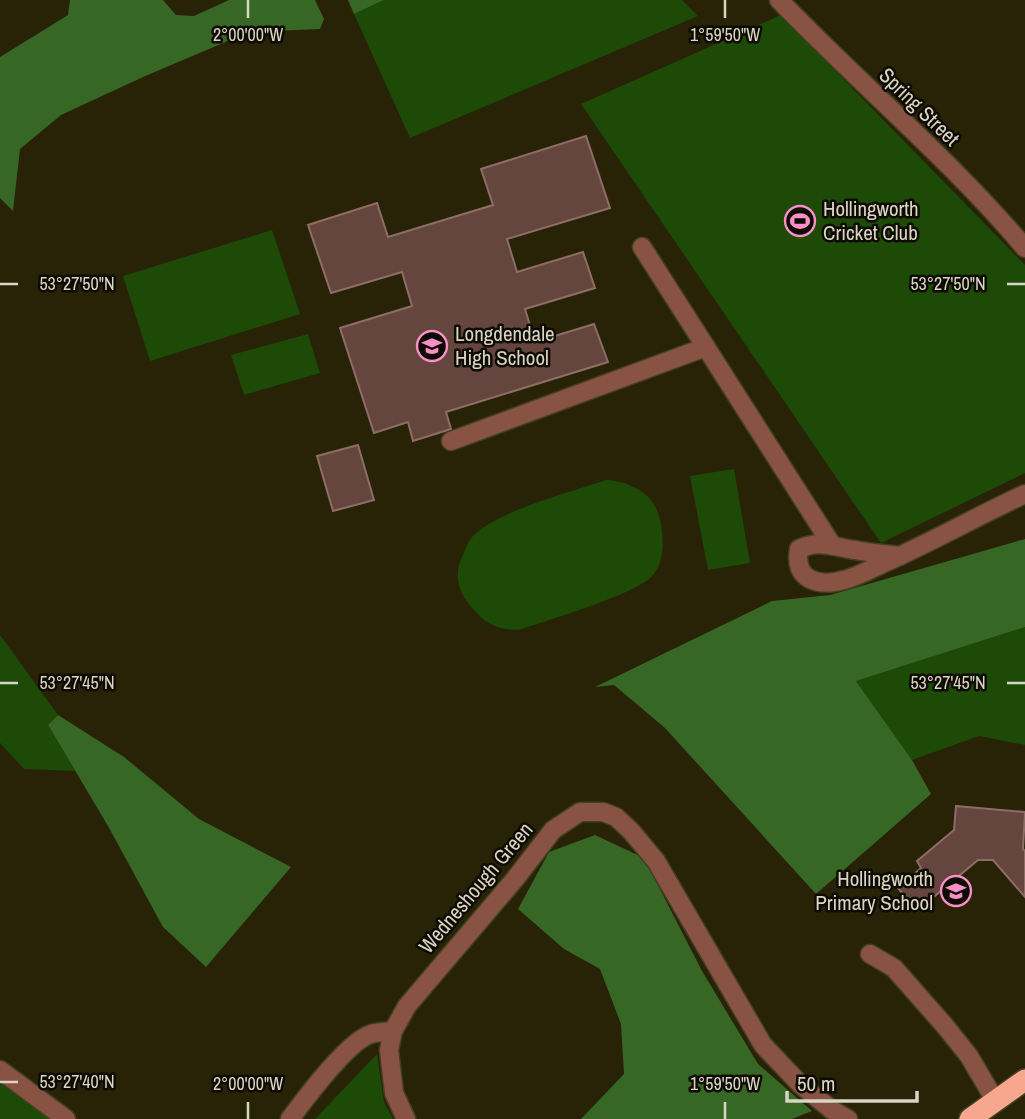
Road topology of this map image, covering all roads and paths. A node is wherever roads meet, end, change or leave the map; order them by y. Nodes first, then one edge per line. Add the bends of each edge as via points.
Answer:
1 (779, 0) edge
2 (642, 247) dead end
3 (1025, 248) edge
4 (706, 347) junction
5 (451, 441) dead end
6 (1025, 494) edge
7 (832, 545) junction
8 (900, 556) junction
9 (870, 954) dead end
10 (393, 1031) junction
11 (0, 1070) edge
12 (1025, 1080) edge
13 (996, 1102) junction
14 (66, 1119) edge
15 (290, 1119) edge
16 (406, 1119) edge
17 (848, 1119) edge
18 (970, 1119) edge

1 - 3 street, Spring Street via 986,202
2 - 4 street
4 - 5 street
4 - 7 street
6 - 8 street
7 - 8 street
7 - 8 street via 810,544 799,549 802,575 815,582 843,581
9 - 13 street via 894,968 945,1026
10 - 15 street via 369,1034 356,1043
10 - 16 street, Wedneshough Green via 389,1049 394,1093
10 - 17 street, Wedneshough Green via 407,1006 553,830 580,812 603,812 616,817 656,861 763,1045 800,1084
11 - 14 street
12 - 13 highway
13 - 18 highway

